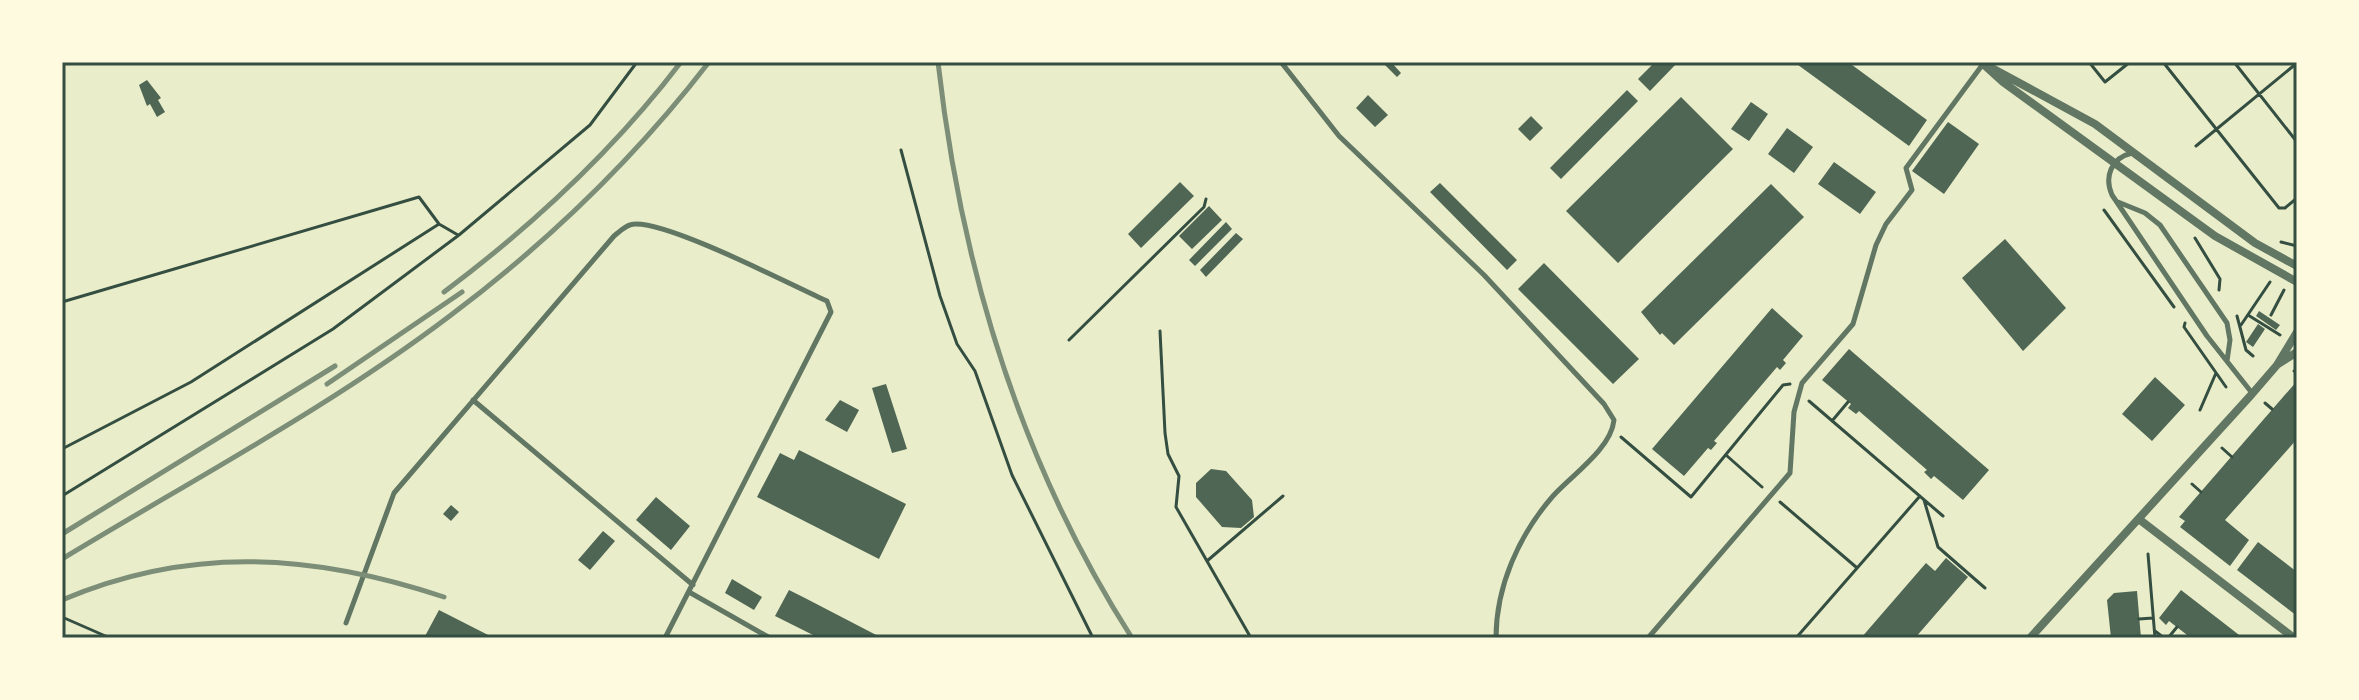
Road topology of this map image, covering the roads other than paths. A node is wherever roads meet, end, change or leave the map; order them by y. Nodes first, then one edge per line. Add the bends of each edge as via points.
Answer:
1 (1281, 62) edge
2 (1982, 63) edge
3 (2139, 154) junction
4 (2114, 164) junction
5 (2116, 202) junction
6 (2297, 266) edge
7 (2297, 282) edge
8 (2297, 332) edge
9 (2297, 352) edge
10 (2227, 362) junction
11 (2277, 365) junction
12 (2252, 394) junction
13 (473, 400) junction
14 (2140, 520) junction
15 (693, 585) junction
16 (689, 592) junction
17 (346, 623) dead end
18 (665, 638) edge
19 (770, 638) edge
20 (1496, 638) edge
21 (1648, 638) edge
22 (2030, 638) edge
23 (2294, 638) edge

1 - 20 lane via 1339,136 1484,275 1614,420 1613,431 1528,531 1503,586
2 - 3 street
2 - 4 street
2 - 21 lane via 1906,168 1912,190 1876,245 1853,324 1802,383 1790,473
3 - 4 lane via 2126,154
3 - 6 street via 2255,243
4 - 5 lane via 2107,182
4 - 7 street via 2215,236
5 - 10 lane
5 - 10 lane via 2145,213 2162,228 2227,323
8 - 11 street
9 - 11 street
10 - 12 lane
11 - 12 street
12 - 14 street
13 - 15 lane
13 - 15 lane via 614,236 631,224 657,226 827,301 828,321
13 - 17 lane via 394,493
14 - 22 street
14 - 23 street
15 - 16 lane
16 - 18 lane
16 - 19 lane

